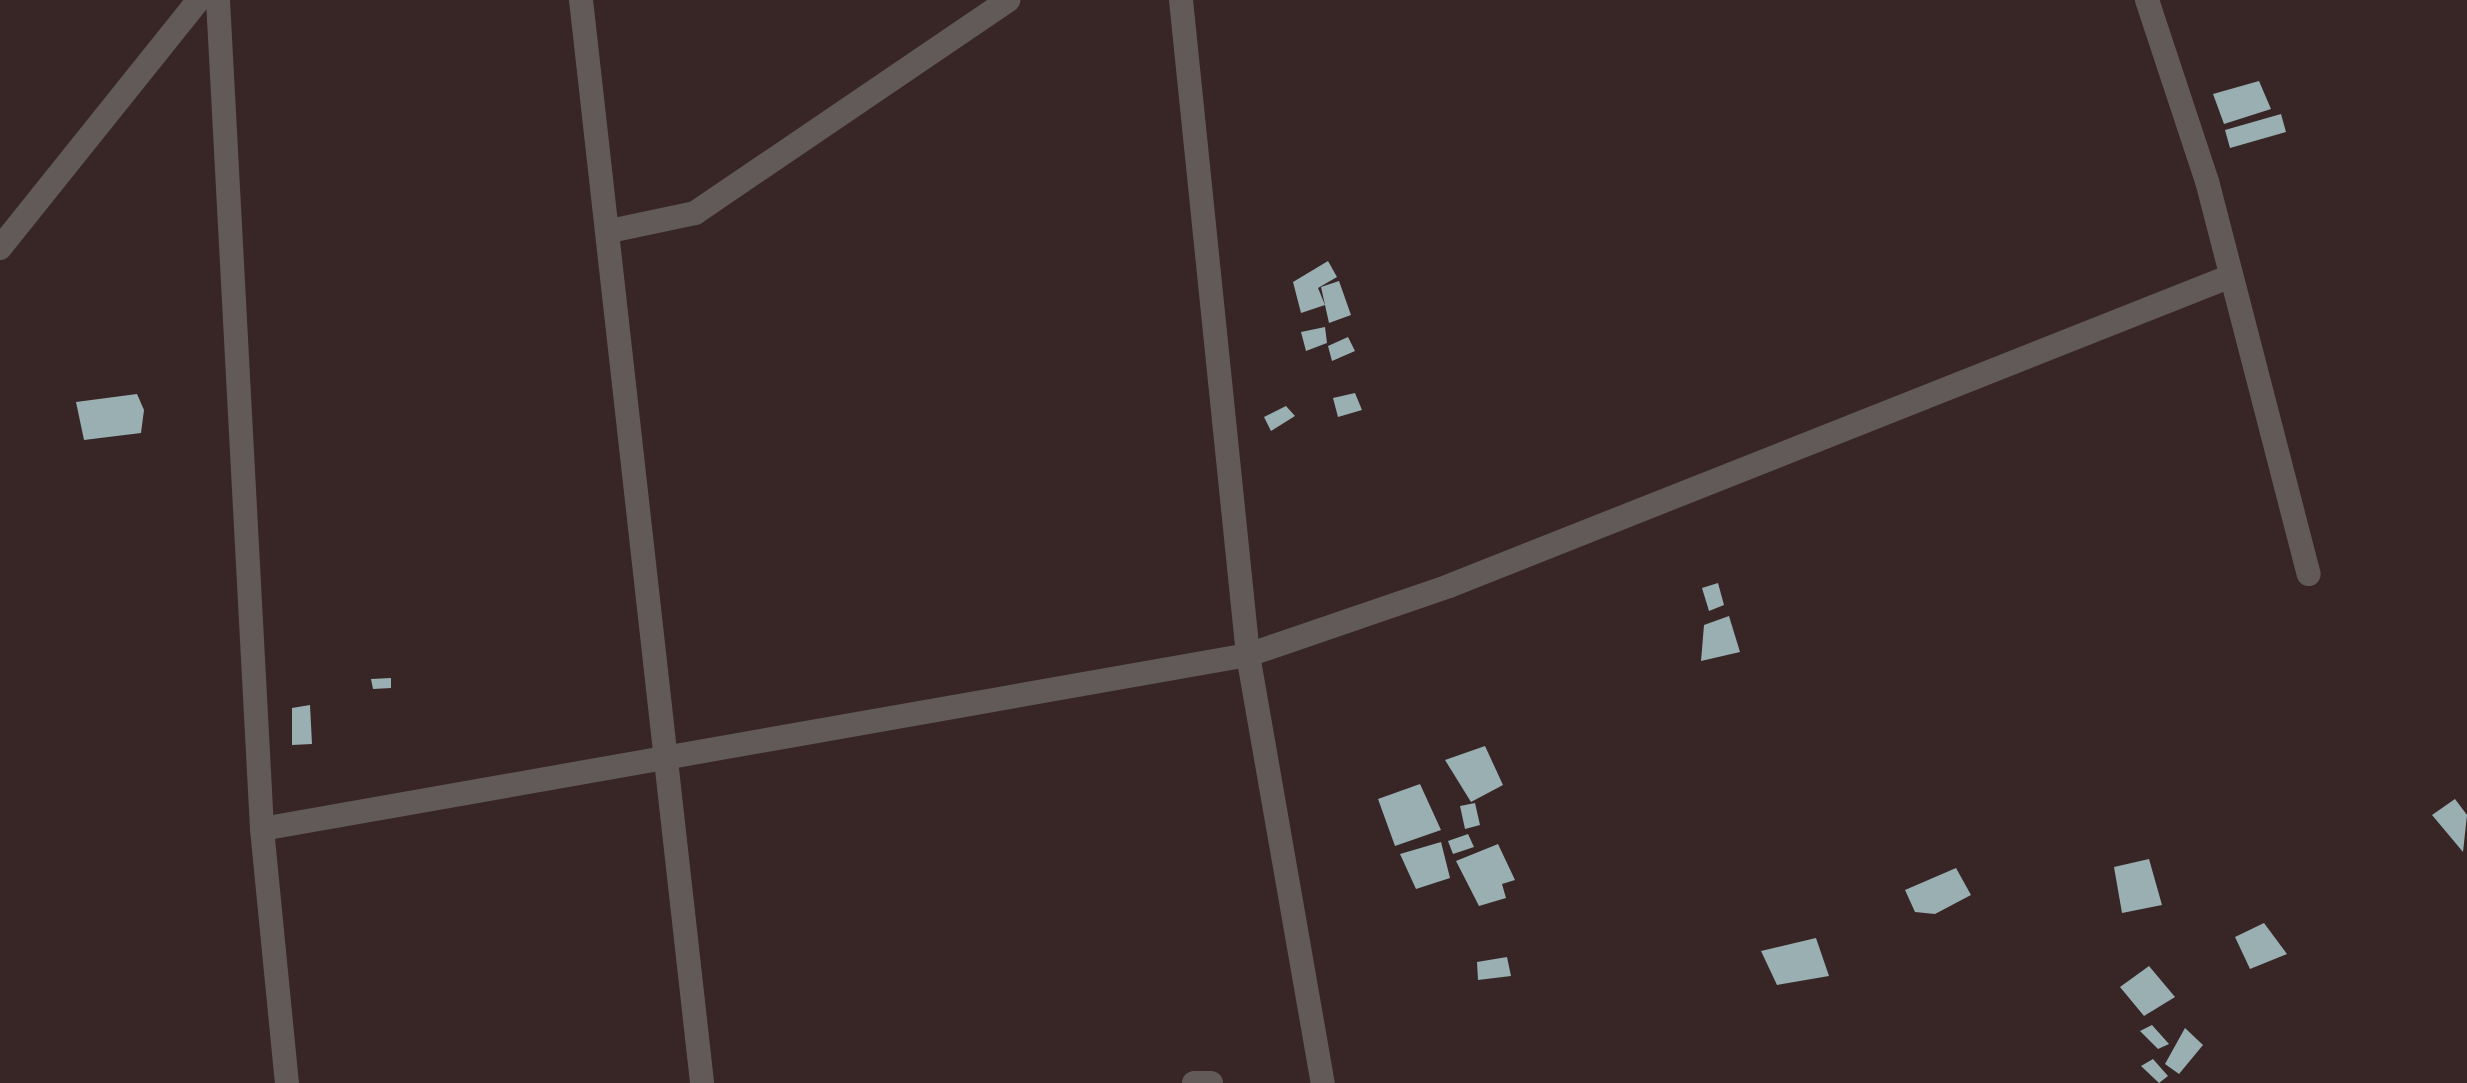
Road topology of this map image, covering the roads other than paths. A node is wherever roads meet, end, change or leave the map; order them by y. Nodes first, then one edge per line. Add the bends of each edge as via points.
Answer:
1 (199, 0) edge
2 (218, 0) edge
3 (581, 0) edge
4 (1008, 0) edge
5 (1181, 0) edge
6 (2147, 0) edge
7 (610, 231) junction
8 (0, 248) edge
9 (2231, 276) junction
10 (2309, 574) dead end
11 (1248, 655) junction
12 (666, 758) junction
13 (262, 829) junction
14 (287, 1083) edge
15 (702, 1083) edge
16 (1194, 1083) edge
17 (1211, 1083) edge
18 (1323, 1083) edge

1 - 8 street
2 - 13 street
3 - 7 street
4 - 7 street via 695,213
5 - 11 street
6 - 9 street
7 - 12 street
9 - 10 street
9 - 11 street via 1449,586
11 - 12 street
11 - 18 street
12 - 13 street
12 - 15 street
13 - 14 street
16 - 17 street

